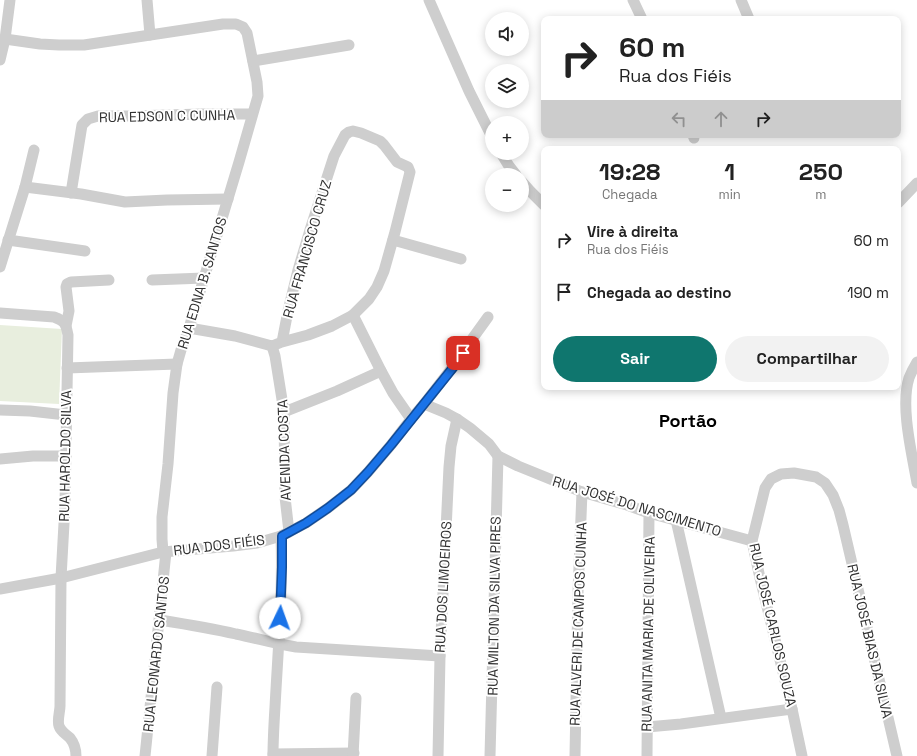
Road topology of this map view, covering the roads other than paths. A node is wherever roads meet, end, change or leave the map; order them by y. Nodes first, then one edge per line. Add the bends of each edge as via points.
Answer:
1 (10, 0) edge
2 (147, 0) edge
3 (429, 0) edge
4 (633, 0) edge
5 (741, 0) edge
6 (641, 16) edge
7 (748, 16) edge
8 (150, 35) junction
9 (5, 39) junction
10 (349, 45) dead end
11 (0, 60) edge
12 (253, 61) junction
13 (252, 114) junction
14 (485, 123) edge
15 (34, 150) dead end
16 (917, 183) edge
17 (25, 187) junction
18 (529, 190) edge
19 (71, 193) junction
20 (228, 200) junction
21 (901, 200) edge
22 (541, 202) edge
23 (8, 240) junction
24 (393, 240) junction
25 (85, 251) dead end
26 (461, 259) dead end
27 (0, 267) edge
28 (204, 278) junction
29 (109, 280) dead end
30 (152, 280) dead end
31 (0, 314) edge
32 (354, 315) junction
33 (488, 317) dead end
34 (189, 328) junction
35 (67, 330) junction
36 (277, 344) junction
37 (917, 362) edge
38 (177, 364) junction
39 (68, 368) junction
40 (381, 371) junction
41 (424, 404) junction
42 (0, 410) edge
43 (284, 412) junction
44 (66, 415) junction
45 (411, 419) junction
46 (457, 420) junction
47 (66, 456) junction
48 (498, 456) junction
49 (0, 459) edge
50 (917, 483) edge
51 (582, 492) junction
52 (649, 513) junction
53 (676, 520) junction
54 (843, 525) joint
55 (285, 534) junction
56 (752, 541) junction
57 (164, 552) junction
58 (61, 578) junction
59 (0, 589) edge
60 (160, 620) junction
61 (278, 644) junction
62 (440, 656) junction
63 (217, 687) dead end
64 (356, 698) dead end
65 (792, 709) junction
66 (721, 718) junction
67 (647, 727) junction
68 (354, 754) edge
69 (273, 755) edge
70 (76, 756) edge
71 (146, 756) edge
72 (212, 756) edge
73 (438, 756) edge
74 (490, 756) edge
75 (575, 756) edge
76 (647, 756) edge
77 (802, 756) edge
78 (897, 756) edge

1 - 9 street
2 - 8 street
3 - 14 street
4 - 6 street
5 - 7 street
8 - 9 street via 60,45
8 - 12 street, RUA EDNA B. SANTOS via 223,24 244,26
9 - 11 street
10 - 12 street
12 - 13 street, RUA EDNA B. SANTOS via 258,96
13 - 19 street, RUA EDSON C CUNHA via 98,116 88,119 82,124
13 - 20 street, RUA EDNA B. SANTOS
15 - 17 street
16 - 21 street
17 - 19 street
17 - 23 street
18 - 22 street
19 - 20 street via 125,202
20 - 28 street, RUA EDNA B. SANTOS
23 - 25 street
23 - 27 street
24 - 26 street
24 - 32 street via 377,287
24 - 36 street, RUA FRANCISCO CRUZ via 410,169 397,162 380,141 361,133 349,132 334,156
28 - 30 street
28 - 34 street, RUA EDNA B. SANTOS
29 - 35 street, RUA HAROLDO SILVA via 67,284
31 - 35 street via 54,317 62,320
32 - 36 street via 332,326
32 - 40 street
33 - 41 street, RUA DOS FIÉIS via 456,364
34 - 36 street
34 - 38 street, RUA EDNA B. SANTOS
35 - 39 street, RUA HAROLDO SILVA
36 - 43 street, AVENIDA COSTA
37 - 50 street via 909,379 906,396 906,413
38 - 39 street
38 - 57 street, RUA EDNA B. SANTOS via 162,517
39 - 44 street, RUA HAROLDO SILVA
40 - 43 street
40 - 45 street
41 - 45 street, RUA DOS FIÉIS
41 - 46 street, RUA JOSÉ DO NASCIMENTO
42 - 44 street
43 - 55 street, AVENIDA COSTA
44 - 47 street, RUA HAROLDO SILVA
45 - 55 street, RUA DOS FIÉIS via 351,490 306,523
46 - 48 street, RUA JOSÉ DO NASCIMENTO via 489,444
46 - 62 street, RUA DOS LIMOEIROS via 449,467
47 - 49 street
47 - 58 street, RUA HAROLDO SILVA
48 - 51 street, RUA JOSÉ DO NASCIMENTO
48 - 74 street, RUA MILTON DA SILVA PIRES
51 - 52 street, RUA JOSÉ DO NASCIMENTO
51 - 75 street, RUA ALVERI DE CAMPOS CUNHA
52 - 53 street, RUA JOSÉ DO NASCIMENTO
52 - 67 street, RUA ANITA MARIA DE OLIVEIRA
53 - 56 street, RUA JOSÉ DO NASCIMENTO
53 - 66 street
54 - 56 street, RUA JOSÉ CARLOS SOUZA via 833,495 825,483 816,477 794,473 781,474 771,479 765,488
54 - 78 street, RUA JOSÉ BIAS DA SILVA
55 - 57 street, RUA DOS FIÉIS via 257,543
55 - 61 street, AVENIDA COSTA
56 - 65 street, RUA JOSÉ CARLOS SOUZA
57 - 58 street, RUA DOS FIÉIS
57 - 60 street, RUA LEONARDO SANTOS
58 - 59 street, RUA DOS FIÉIS
58 - 70 street, RUA HAROLDO SILVA via 59,726 75,746
60 - 61 street via 203,626
60 - 71 street, RUA LEONARDO SANTOS
61 - 62 street
61 - 69 street, AVENIDA COSTA
62 - 73 street, RUA DOS LIMOEIROS
63 - 72 street
64 - 68 street
65 - 66 street
65 - 77 street, RUA JOSÉ CARLOS SOUZA
66 - 67 street
67 - 76 street, RUA ANITA MARIA DE OLIVEIRA
68 - 69 street

